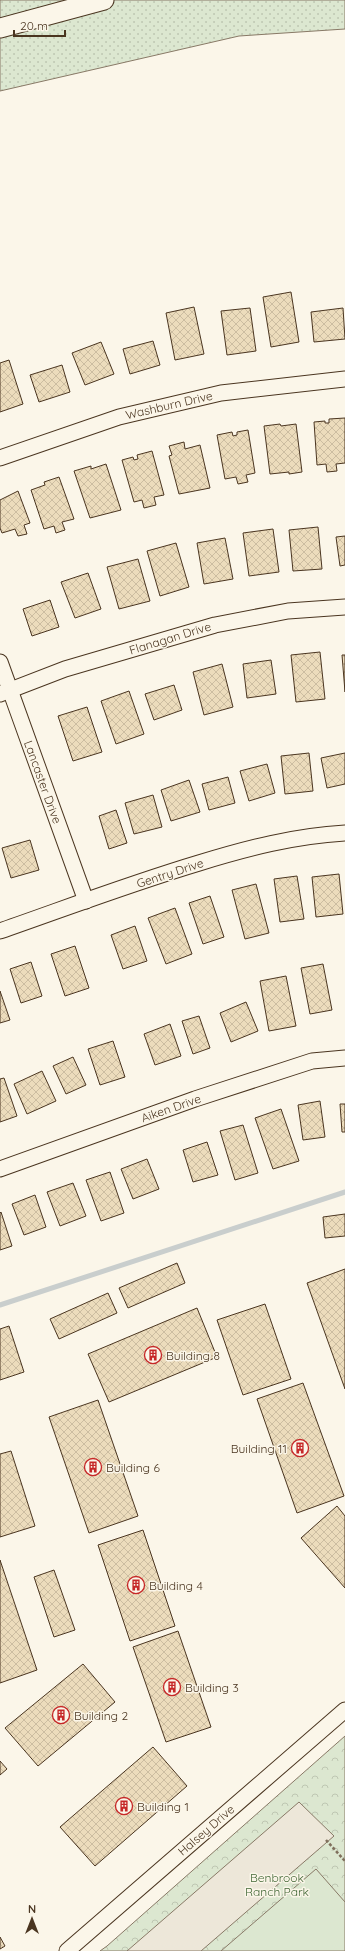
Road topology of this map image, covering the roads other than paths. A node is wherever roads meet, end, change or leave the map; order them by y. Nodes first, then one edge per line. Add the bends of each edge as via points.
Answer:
1 (104, 0) edge
2 (0, 28) edge
3 (345, 379) edge
4 (0, 458) edge
5 (345, 608) edge
6 (0, 662) edge
7 (5, 693) edge
8 (345, 833) edge
9 (86, 901) junction
10 (0, 931) edge
11 (345, 1058) edge
12 (0, 1169) edge
13 (345, 1710) edge
14 (67, 1951) edge

1 - 2 street
3 - 4 street, Washburn Drive via 221,393 119,417
5 - 7 street, Flanagan Drive via 288,612 215,625 65,669
6 - 7 street, Lancaster Drive
7 - 9 street, Lancaster Drive
8 - 9 street, Gentry Drive via 319,834 260,845 168,872
9 - 10 street, Gentry Drive
11 - 12 street, Aiken Drive via 312,1061
13 - 14 street, Halsey Drive

